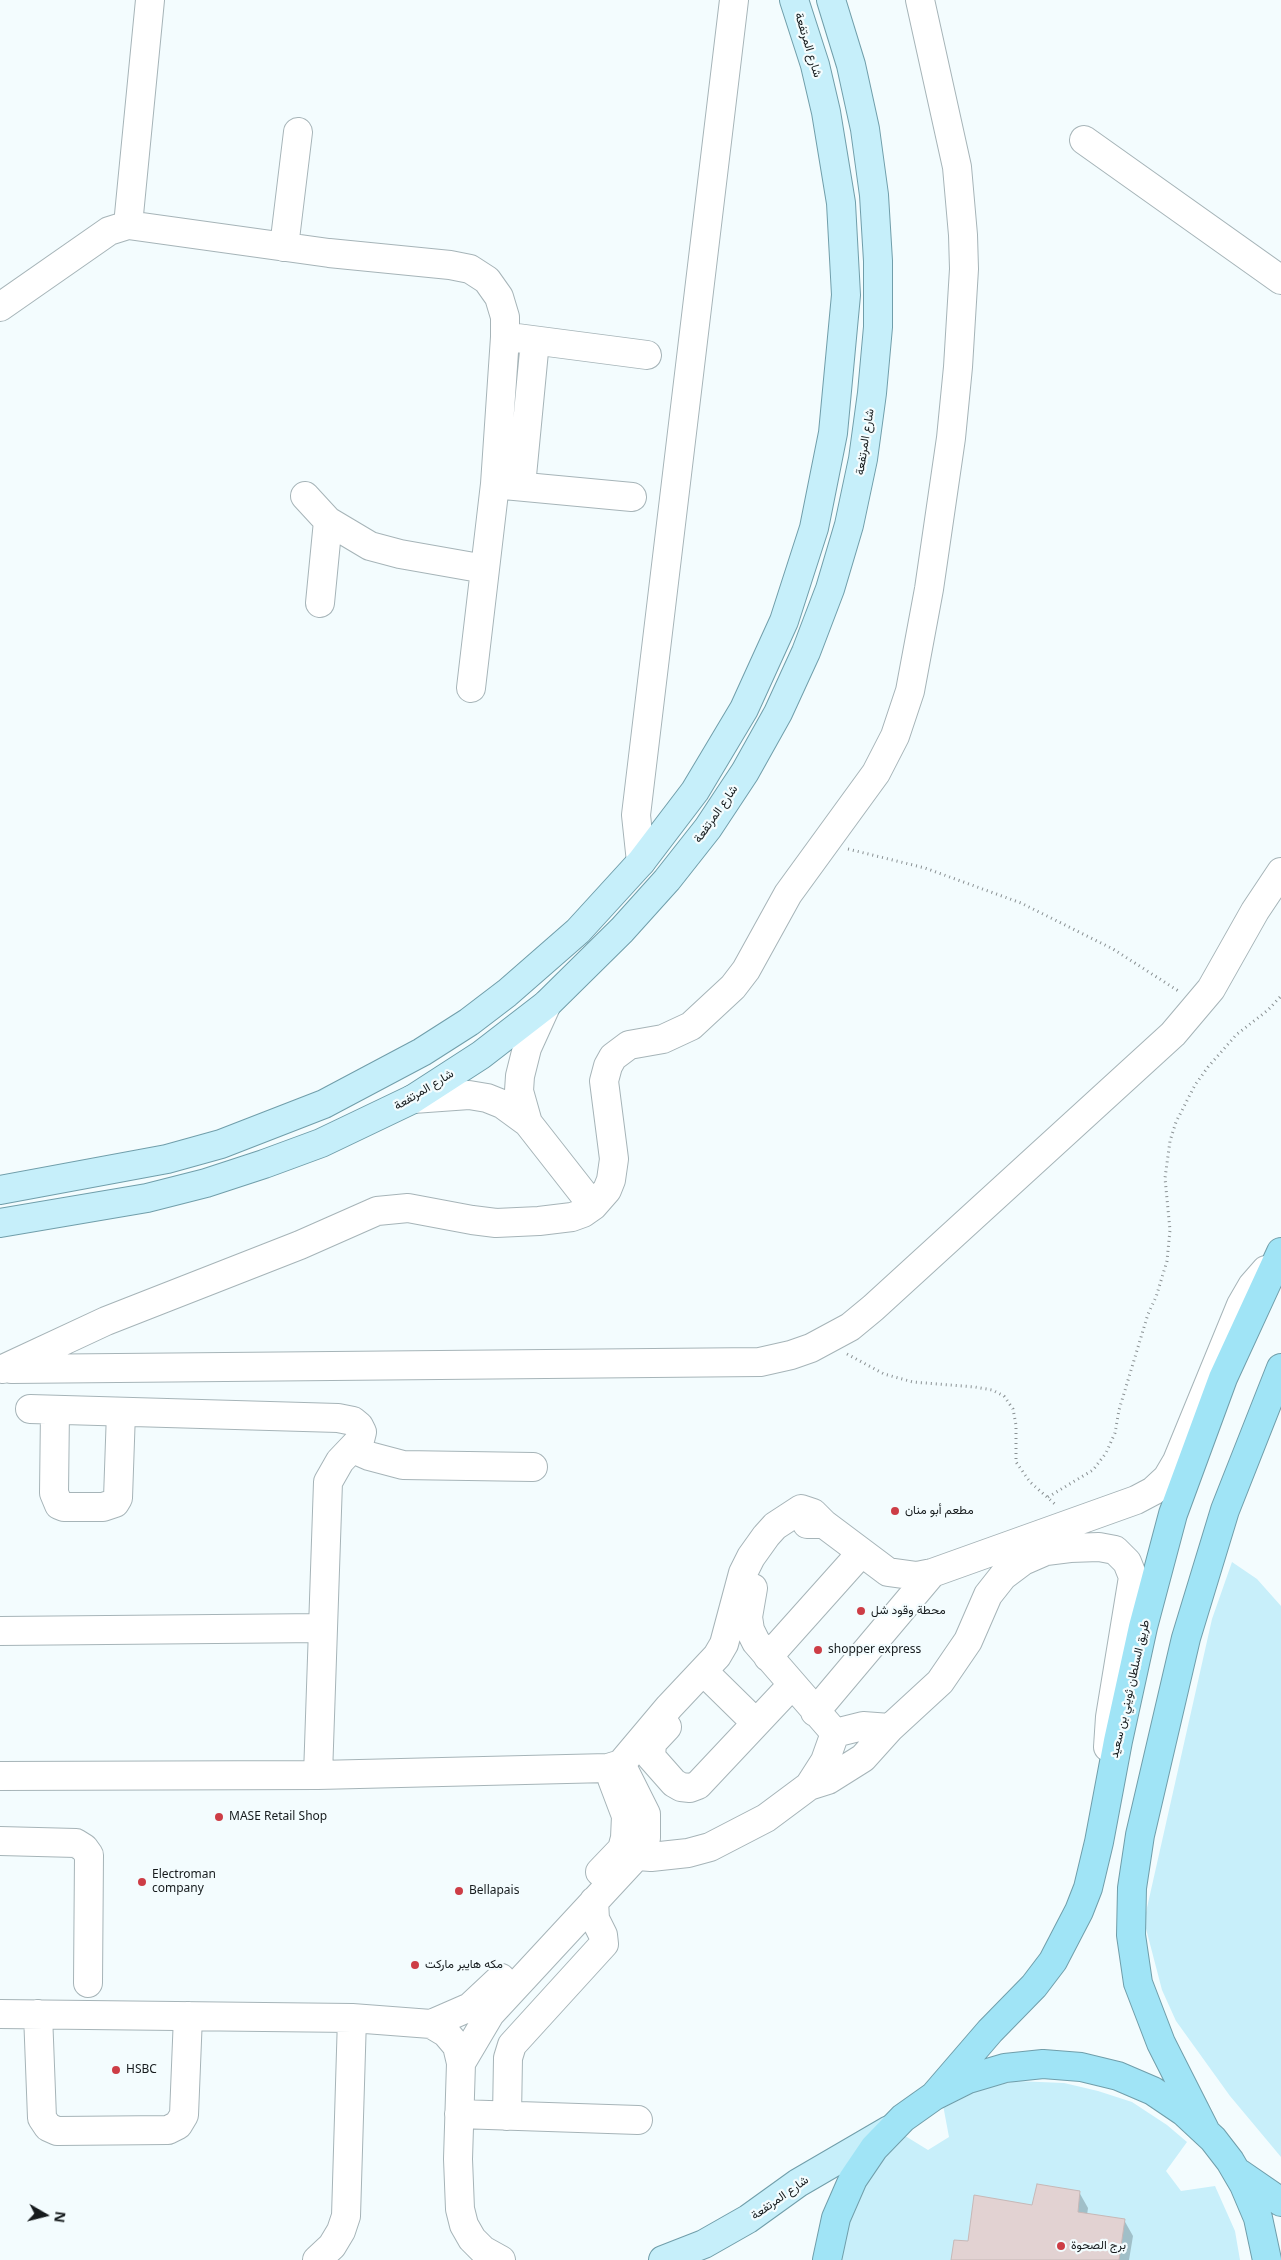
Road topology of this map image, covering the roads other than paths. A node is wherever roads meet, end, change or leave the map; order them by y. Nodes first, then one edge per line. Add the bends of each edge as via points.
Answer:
1 (150, 0) edge
2 (734, 0) edge
3 (794, 0) edge
4 (831, 0) edge
5 (920, 0) edge
6 (298, 132) dead end
7 (1084, 140) dead end
8 (128, 225) junction
9 (284, 247) junction
10 (1281, 280) edge
11 (0, 307) edge
12 (505, 337) junction
13 (535, 341) junction
14 (647, 355) dead end
15 (508, 485) junction
16 (305, 496) dead end
17 (632, 497) dead end
18 (328, 521) junction
19 (485, 569) junction
20 (320, 603) dead end
21 (471, 688) dead end
22 (641, 862) junction
23 (1281, 872) edge
24 (546, 1004) junction
25 (413, 1099) junction
26 (528, 1123) junction
27 (0, 1190) edge
28 (593, 1206) junction
29 (0, 1222) edge
30 (1280, 1254) edge
31 (1281, 1368) edge
32 (2, 1369) edge
33 (121, 1412) junction
34 (353, 1449) junction
35 (533, 1467) dead end
36 (824, 1524) junction
37 (861, 1553) junction
38 (932, 1573) junction
39 (323, 1628) junction
40 (0, 1631) edge
41 (768, 1657) junction
42 (702, 1671) junction
43 (792, 1685) junction
44 (669, 1707) junction
45 (815, 1712) junction
46 (756, 1722) junction
47 (890, 1728) junction
48 (835, 1733) junction
49 (614, 1766) junction
50 (318, 1775) junction
51 (0, 1776) edge
52 (809, 1786) junction
53 (1106, 1798) junction
54 (0, 1841) edge
55 (630, 1853) junction
56 (594, 1902) junction
57 (575, 1922) junction
58 (600, 1931) junction
59 (88, 1983) dead end
60 (0, 2014) edge
61 (38, 2014) junction
62 (188, 2016) junction
63 (352, 2018) junction
64 (431, 2024) junction
65 (461, 2063) junction
66 (934, 2096) junction
67 (459, 2114) junction
68 (507, 2116) junction
69 (638, 2120) dead end
70 (893, 2128) junction
71 (1204, 2130) junction
72 (1237, 2172) junction
73 (1281, 2202) edge
74 (317, 2260) edge
75 (501, 2260) edge
76 (663, 2260) edge
77 (827, 2260) edge
78 (1267, 2260) edge

1 - 8 street
2 - 22 street via 636,816
3 - 22 main road, شارع المرتفعة via 826,112 841,203 844,249 843,341 825,481 801,575 757,683 716,759
4 - 24 main road, شارع المرتفعة via 865,129 878,261 878,327 872,393 849,525 830,589 806,652 778,713 745,772 708,828 667,880 622,930
5 - 28 street via 955,158 963,235 962,304 951,438 929,588 904,714 876,772 788,894 746,970 719,1002 678,1033 629,1045 613,1057 604,1081 613,1170 607,1190
6 - 9 street
7 - 10 street
8 - 9 street
8 - 11 street via 109,231
9 - 12 street via 470,269 487,280 499,297 505,316
12 - 13 street
12 - 15 street
13 - 14 street
13 - 15 street
15 - 17 street
15 - 19 street
16 - 18 street
18 - 19 street via 356,539 385,550
18 - 20 street
19 - 21 street
22 - 27 main road, شارع المرتفعة via 578,930 507,993 461,1027 374,1079 324,1104 220,1144 167,1159
23 - 32 street via 1222,972 1199,1004 1158,1048 850,1327 791,1355 760,1362
24 - 25 main road, شارع المرتفعة via 481,1055
24 - 26 street via 527,1048 520,1076 520,1091
25 - 26 street via 469,1095 487,1098 502,1104
25 - 29 main road, شارع المرتفعة via 321,1143 206,1183 147,1198
26 - 28 street
28 - 32 street via 572,1217 517,1223 472,1220 408,1208 377,1212 292,1249 106,1321
30 - 38 street via 1252,1286 1241,1305 1177,1461 1167,1478 1153,1491 1136,1500
30 - 53 highway, طريق السلطان ثويني بن سعيد via 1223,1378 1173,1514 1143,1627
31 - 71 highway via 1225,1510 1186,1638 1140,1835 1132,1888 1131,1935 1138,1983 1161,2043
33 - 33 street via 43,1409 54,1494 59,1505 103,1507 115,1503 118,1498
33 - 34 street via 345,1419 353,1421 362,1432
34 - 35 street via 403,1465
34 - 39 street via 340,1461 328,1482
36 - 37 street
36 - 41 street via 812,1522 790,1534 768,1560 752,1590 748,1617 750,1630
36 - 42 street via 813,1513 800,1509 775,1526 762,1541 743,1573 724,1644
37 - 38 street via 888,1572 903,1576
37 - 41 street
38 - 45 street
39 - 40 street
39 - 50 street
41 - 43 street
42 - 44 street
42 - 46 street
43 - 45 street
43 - 46 street
44 - 46 street via 670,1722 652,1743 651,1757 681,1787 698,1785
44 - 49 street
45 - 48 street
47 - 48 street via 863,1726
47 - 52 street via 863,1758 828,1780
47 - 53 street via 940,1682 955,1662 988,1595 1003,1576 1023,1561 1046,1551 1098,1547 1115,1550 1127,1562 1133,1577 1110,1717
48 - 52 street via 825,1761
49 - 50 street
49 - 55 street via 626,1816
50 - 51 street
52 - 55 street via 766,1818 710,1847 668,1856
53 - 66 highway, طريق السلطان ثويني بن سعيد via 1088,1888 1053,1962
54 - 59 street via 76,1843 89,1855
55 - 56 street
55 - 64 street via 480,1999 458,2014
56 - 57 street
56 - 58 street via 595,1920
57 - 58 street via 586,1922
57 - 65 street via 490,2014
58 - 68 street via 604,1940 602,1949 512,2045 508,2058
60 - 61 street
61 - 62 street
61 - 62 street via 42,2118 57,2131 168,2130 178,2125 184,2115
62 - 63 street
63 - 64 street
63 - 74 street via 346,2216 332,2246
64 - 65 street via 446,2033 456,2046
65 - 67 street
66 - 70 highway
66 - 71 highway via 968,2079 1005,2068 1043,2064 1081,2067 1148,2088 1173,2103
67 - 68 street
67 - 75 street via 460,2209 464,2225 483,2250
68 - 69 street
70 - 76 main road, شارع المرتفعة via 798,2183 748,2219 704,2244
70 - 77 highway via 864,2162 847,2191
71 - 72 highway
72 - 73 highway
72 - 78 highway via 1258,2218

